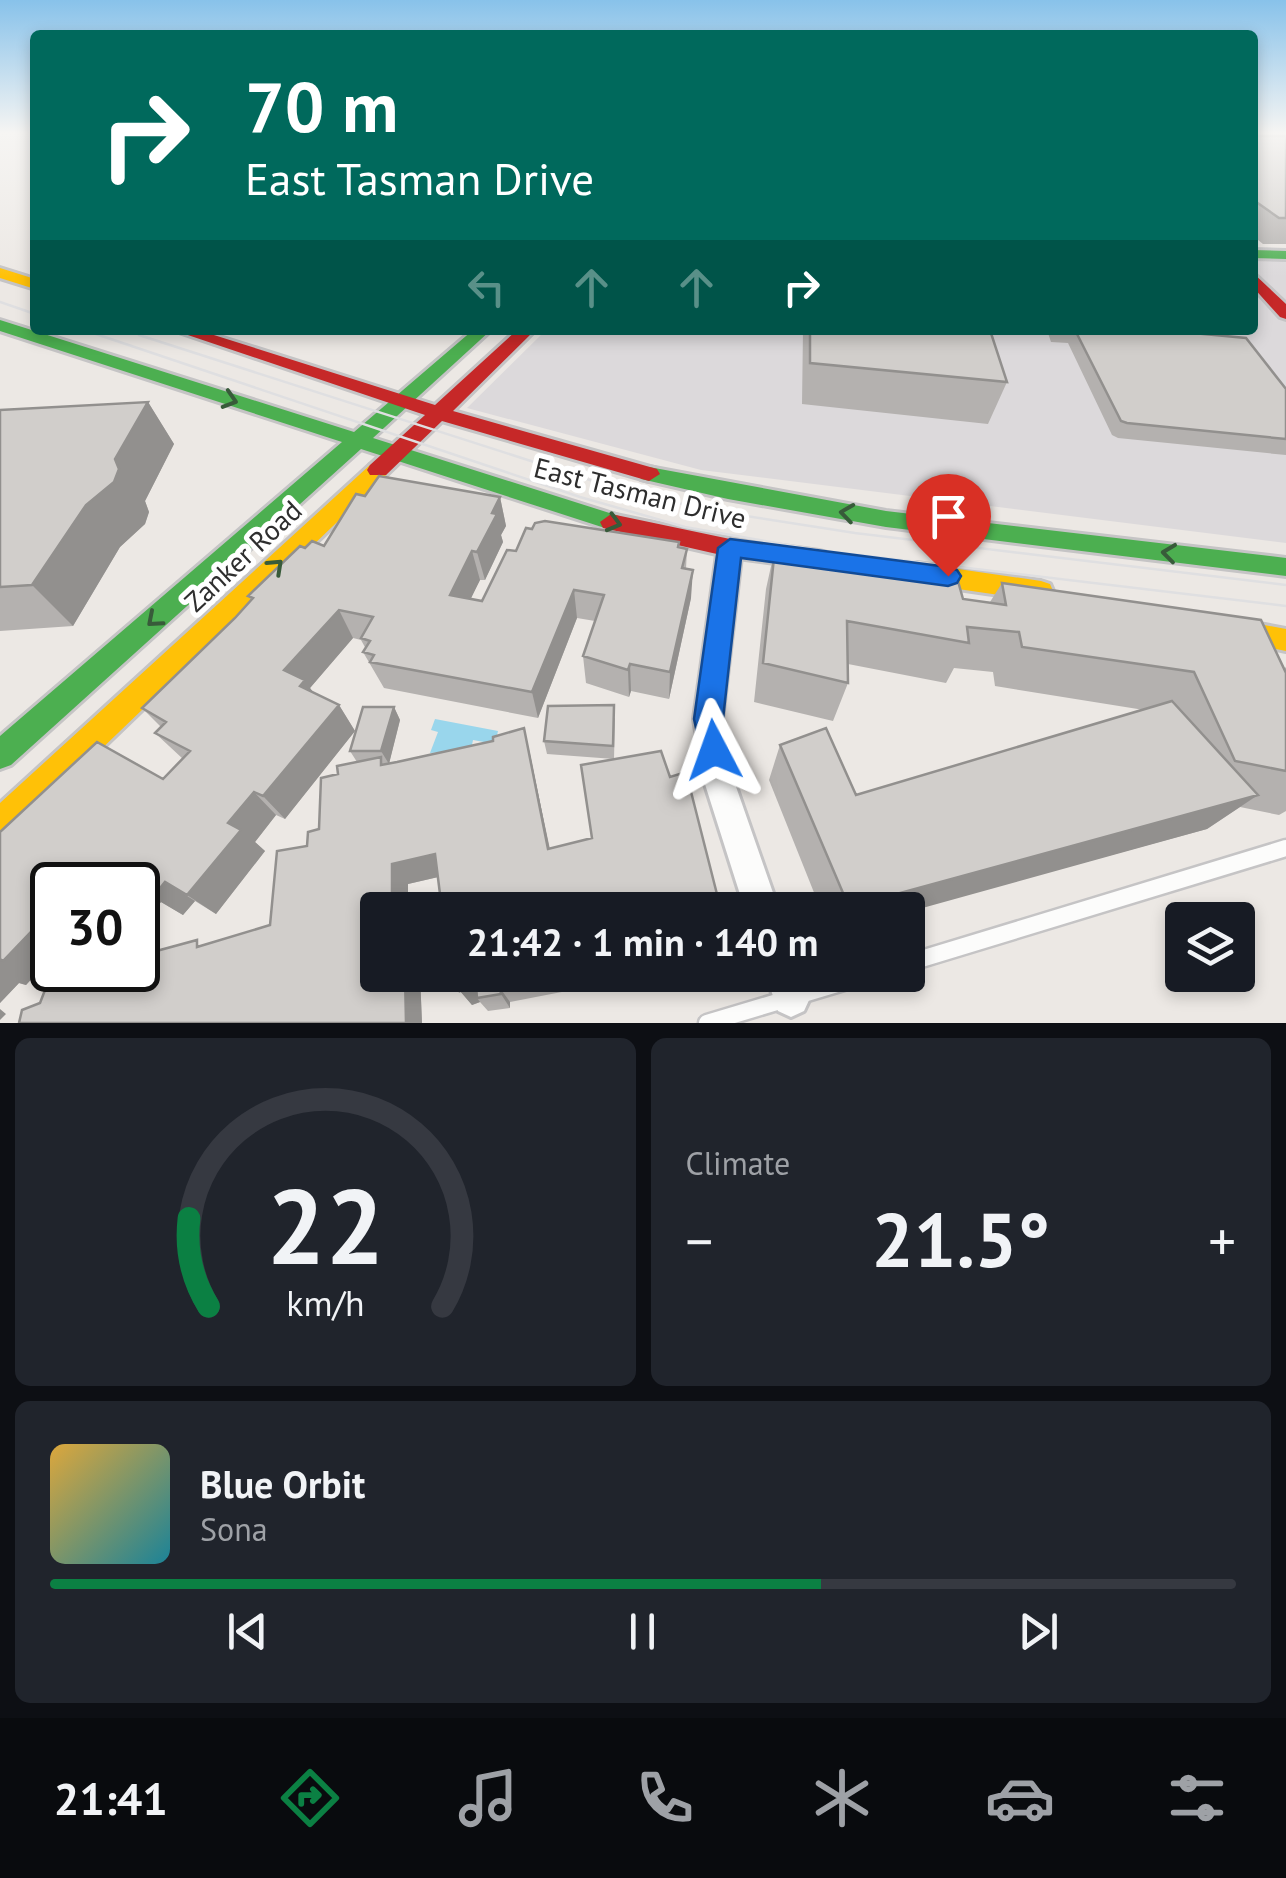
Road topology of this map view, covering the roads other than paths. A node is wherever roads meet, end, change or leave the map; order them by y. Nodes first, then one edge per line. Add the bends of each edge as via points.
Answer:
1 (1258, 254) edge
2 (1286, 255) edge
3 (0, 272) edge
4 (30, 282) edge
5 (1258, 283) edge
6 (1286, 314) edge
7 (0, 324) edge
8 (30, 334) edge
9 (33, 335) edge
10 (196, 335) edge
11 (477, 335) edge
12 (522, 335) edge
13 (439, 366) junction
14 (474, 380) junction
15 (344, 383) junction
16 (402, 401) junction
17 (440, 412) junction
18 (292, 420) junction
19 (497, 429) junction
20 (358, 440) junction
21 (397, 454) junction
22 (445, 472) junction
23 (306, 486) junction
24 (350, 498) junction
25 (730, 548) junction
26 (847, 564) edge
27 (1286, 567) edge
28 (900, 570) edge
29 (1058, 594) edge
30 (1194, 622) edge
31 (1286, 640) edge
32 (0, 755) edge
33 (0, 825) edge
34 (1286, 848) edge
35 (756, 892) edge
36 (925, 958) edge
37 (776, 992) edge
38 (707, 1023) edge

1 - 2 main road
3 - 4 main road
5 - 6 main road
7 -> 8 main road, East Tasman Drive
9 -> 18 main road, East Tasman Drive
10 - 15 main road, East Tasman Drive
11 - 13 main road, Zanker Road
12 - 14 main road, Zanker Road
13 - 15 main road via 398,379
13 - 16 main road, Zanker Road
14 - 17 main road, Zanker Road
14 - 19 main road via 479,411
15 - 16 main road, East Tasman Drive
16 - 17 main road, East Tasman Drive
16 - 20 main road, Zanker Road
17 - 19 main road, East Tasman Drive
17 - 21 main road, Zanker Road
18 - 20 main road, East Tasman Drive
18 - 23 main road via 307,451
27 -> 19 main road, East Tasman Drive via 802,506 630,469
20 - 21 main road, East Tasman Drive
20 - 23 main road, Zanker Road
21 - 22 main road, East Tasman Drive
21 - 24 main road, Zanker Road
22 - 24 main road
22 -> 25 main road, East Tasman Drive via 619,525
23 -> 32 main road, Zanker Road
33 -> 24 main road, Zanker Road
25 - 26 main road, East Tasman Drive
25 - 35 street via 708,719 719,780
28 - 29 main road
30 - 31 main road via 1238,640
34 - 36 lane
37 - 38 lane

